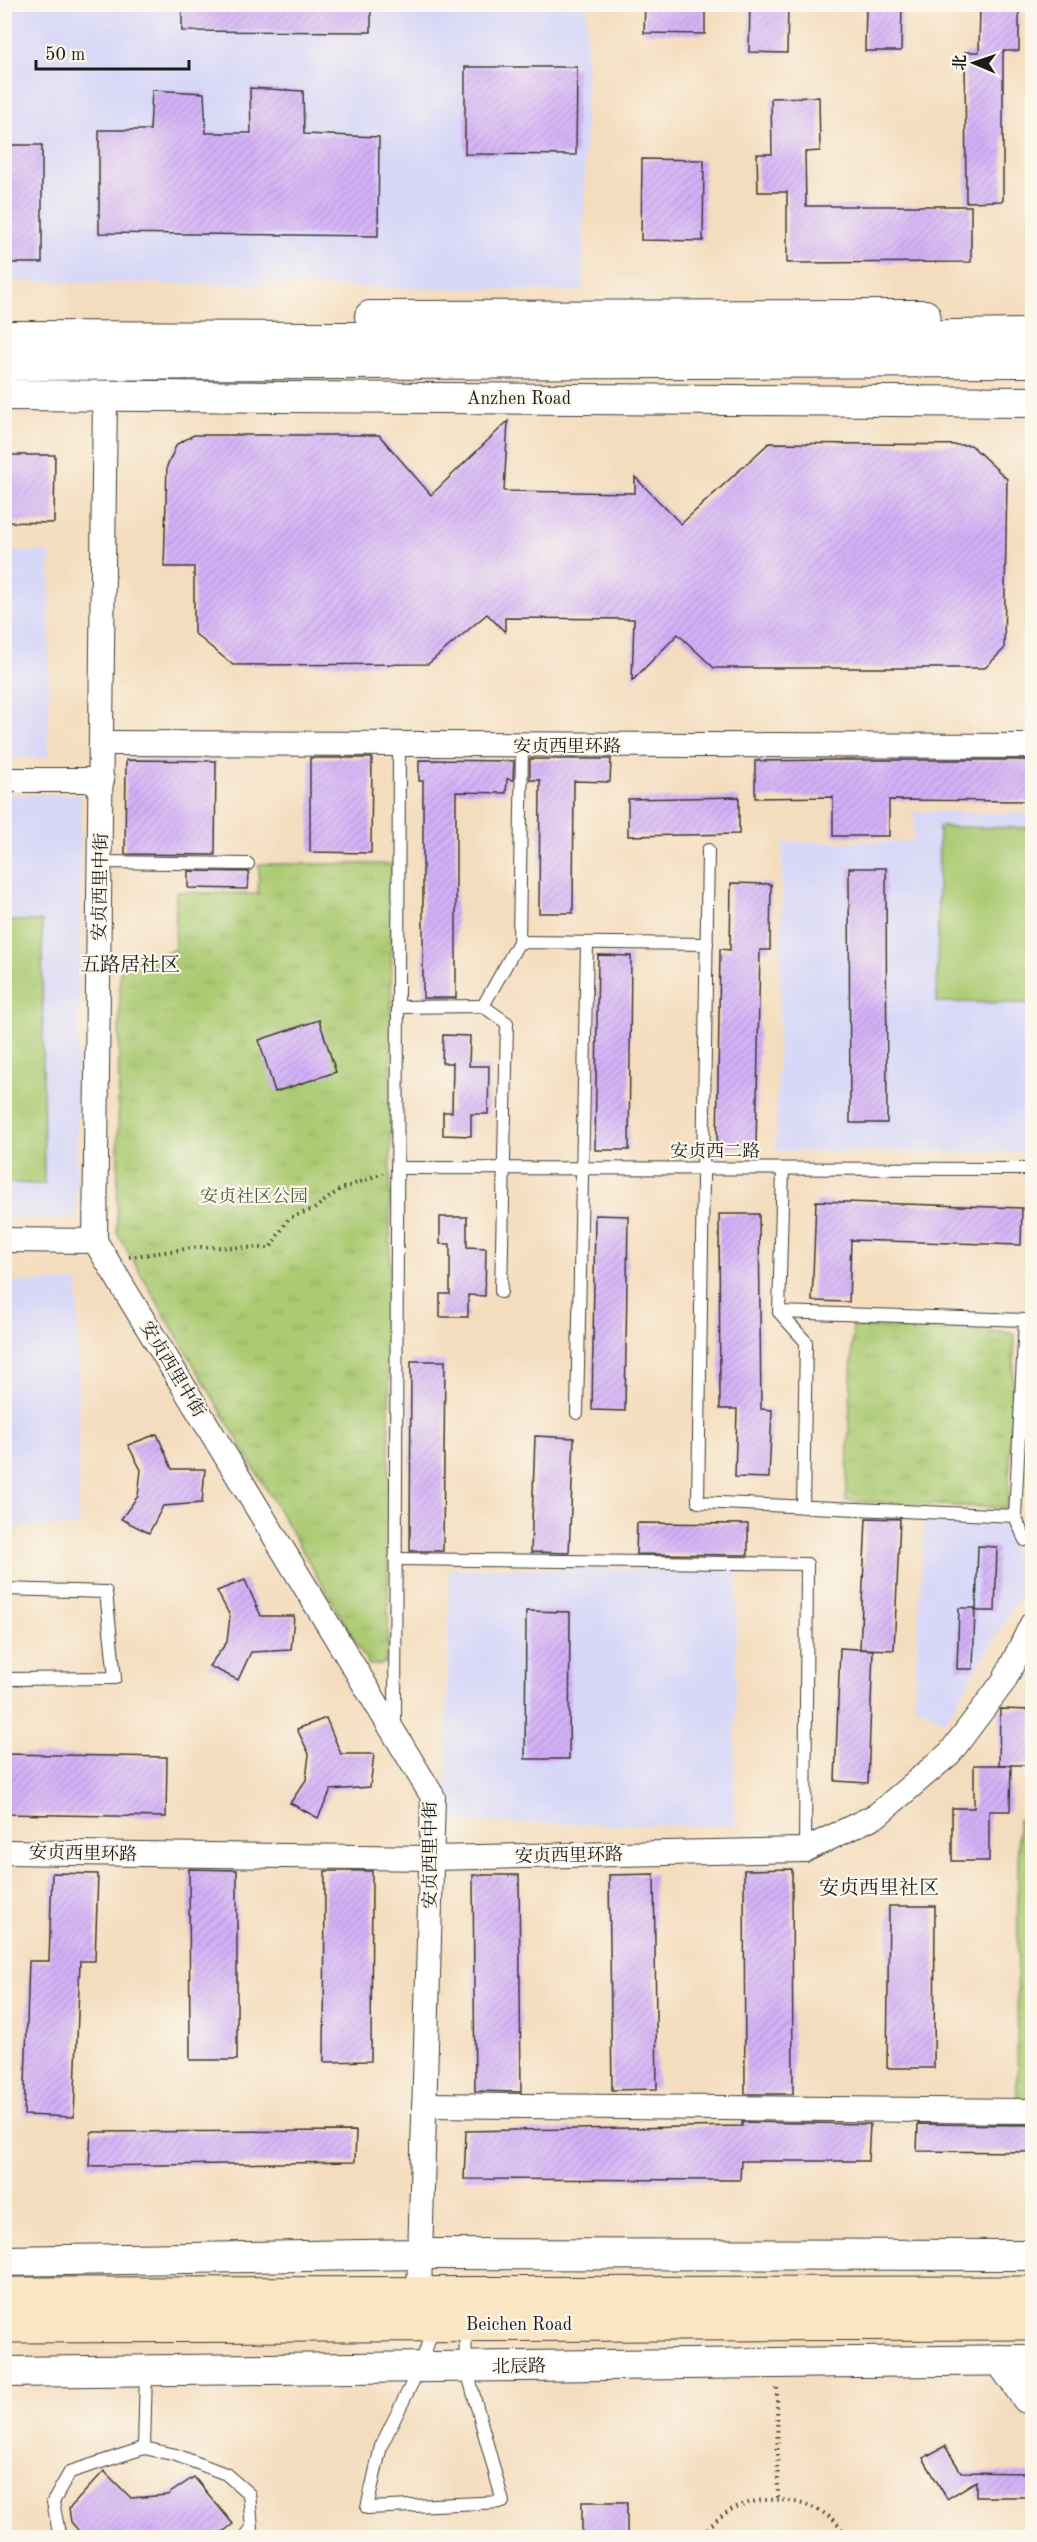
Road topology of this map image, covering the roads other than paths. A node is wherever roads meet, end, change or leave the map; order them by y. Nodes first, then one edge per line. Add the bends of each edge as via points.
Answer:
1 (887, 315) junction
2 (1032, 315) edge
3 (284, 316) junction
4 (4, 317) edge
5 (1032, 334) edge
6 (4, 336) edge
7 (865, 336) junction
8 (305, 337) junction
9 (27, 346) edge
10 (893, 362) junction
11 (1032, 362) edge
12 (387, 364) junction
13 (19, 395) edge
14 (105, 395) junction
15 (360, 397) junction
16 (945, 402) junction
17 (1032, 402) edge
18 (102, 743) junction
19 (399, 746) junction
20 (522, 746) junction
21 (1032, 746) edge
22 (4, 780) edge
23 (102, 780) junction
24 (708, 850) dead end
25 (100, 862) junction
26 (248, 864) dead end
27 (519, 942) junction
28 (587, 943) junction
29 (707, 944) junction
30 (483, 1006) junction
31 (398, 1007) junction
32 (397, 1168) junction
33 (783, 1169) junction
34 (1032, 1170) edge
35 (4, 1240) edge
36 (101, 1251) junction
37 (501, 1292) dead end
38 (779, 1311) junction
39 (578, 1413) dead end
40 (803, 1507) junction
41 (1015, 1516) junction
42 (1032, 1538) edge
43 (395, 1559) junction
44 (4, 1589) edge
45 (1032, 1624) edge
46 (4, 1678) edge
47 (394, 1734) junction
48 (805, 1851) junction
49 (4, 1852) edge
50 (431, 1858) junction
51 (424, 2105) junction
52 (1032, 2111) edge
53 (1032, 2237) edge
54 (420, 2254) junction
55 (994, 2254) junction
56 (1032, 2255) edge
57 (4, 2261) edge
58 (419, 2293) junction
59 (1032, 2293) edge
60 (4, 2294) edge
61 (1032, 2323) edge
62 (450, 2325) junction
63 (4, 2326) edge
64 (1000, 2360) junction
65 (1032, 2360) edge
66 (420, 2367) junction
67 (466, 2367) junction
68 (146, 2371) junction
69 (4, 2372) edge
70 (1032, 2398) edge
71 (144, 2448) junction
72 (60, 2538) edge
73 (244, 2538) edge

1 - 2 street, Anzhen Road
1 - 3 street, Anzhen Road
1 - 7 street
3 - 8 street
3 - 9 street, Anzhen Road
4 - 9 street, Anzhen Road
5 - 7 street, Anzhen Road
6 - 9 street, Anzhen Road
7 - 8 street, Anzhen Road
8 - 9 street, Anzhen Road
9 - 12 street, Anzhen Road
9 - 13 street
10 - 11 street, Anzhen Road
10 - 12 street, Anzhen Road
10 - 16 street
12 - 15 street
13 - 14 street, Anzhen Road
14 - 15 street, Anzhen Road
14 - 18 street, 安贞西里中街
15 - 16 street, Anzhen Road
16 - 17 street, Anzhen Road
18 - 19 street, 安贞西里环路
18 - 23 street, 安贞西里中街
19 - 20 street, 安贞西里环路
19 - 31 lane
20 - 21 street, 安贞西里环路
20 - 27 lane
22 - 23 street
23 - 25 street, 安贞西里中街
24 - 29 lane
25 - 26 lane
25 - 36 street, 安贞西里中街
27 - 28 lane
27 - 30 lane
28 - 29 lane
28 - 39 lane
29 - 40 lane via 698,1502
30 - 31 lane
30 - 37 lane via 507,1023
31 - 32 lane
32 - 33 lane, 安贞西二路
32 - 43 lane
33 - 34 lane, 安贞西二路
33 - 38 lane
35 - 36 street
36 - 47 street, 安贞西里中街
38 - 40 lane via 806,1342
38 - 41 lane via 1025,1320
40 - 41 lane
41 - 42 lane via 1025,1540
43 - 47 lane
43 - 48 lane via 807,1564
44 - 46 lane via 106,1592 115,1678
45 - 48 street, 安贞西里环路 via 1004,1681 950,1753 877,1815
47 - 50 street, 安贞西里中街 via 432,1797
48 - 50 street, 安贞西里环路
49 - 50 street, 安贞西里环路
50 - 51 street, 安贞西里中街
51 - 52 street
51 - 54 street, 安贞西里中街
53 - 55 street
54 - 55 street
54 - 57 street
54 - 58 street, 安贞西里中街
55 - 56 street
58 - 59 main road
58 - 60 main road
61 - 62 main road, Beichen Road
62 - 63 main road, Beichen Road
62 - 66 lane
62 - 67 lane
64 - 65 street, 北辰路
64 - 67 street, 北辰路
64 - 70 street via 1027,2398
66 - 67 street, 北辰路
66 - 67 lane via 381,2446 367,2508 503,2502
66 - 68 street, 北辰路
68 - 69 street, 北辰路
68 - 71 lane
71 - 72 lane via 70,2472 53,2502
71 - 73 lane via 226,2474 249,2494 252,2528

